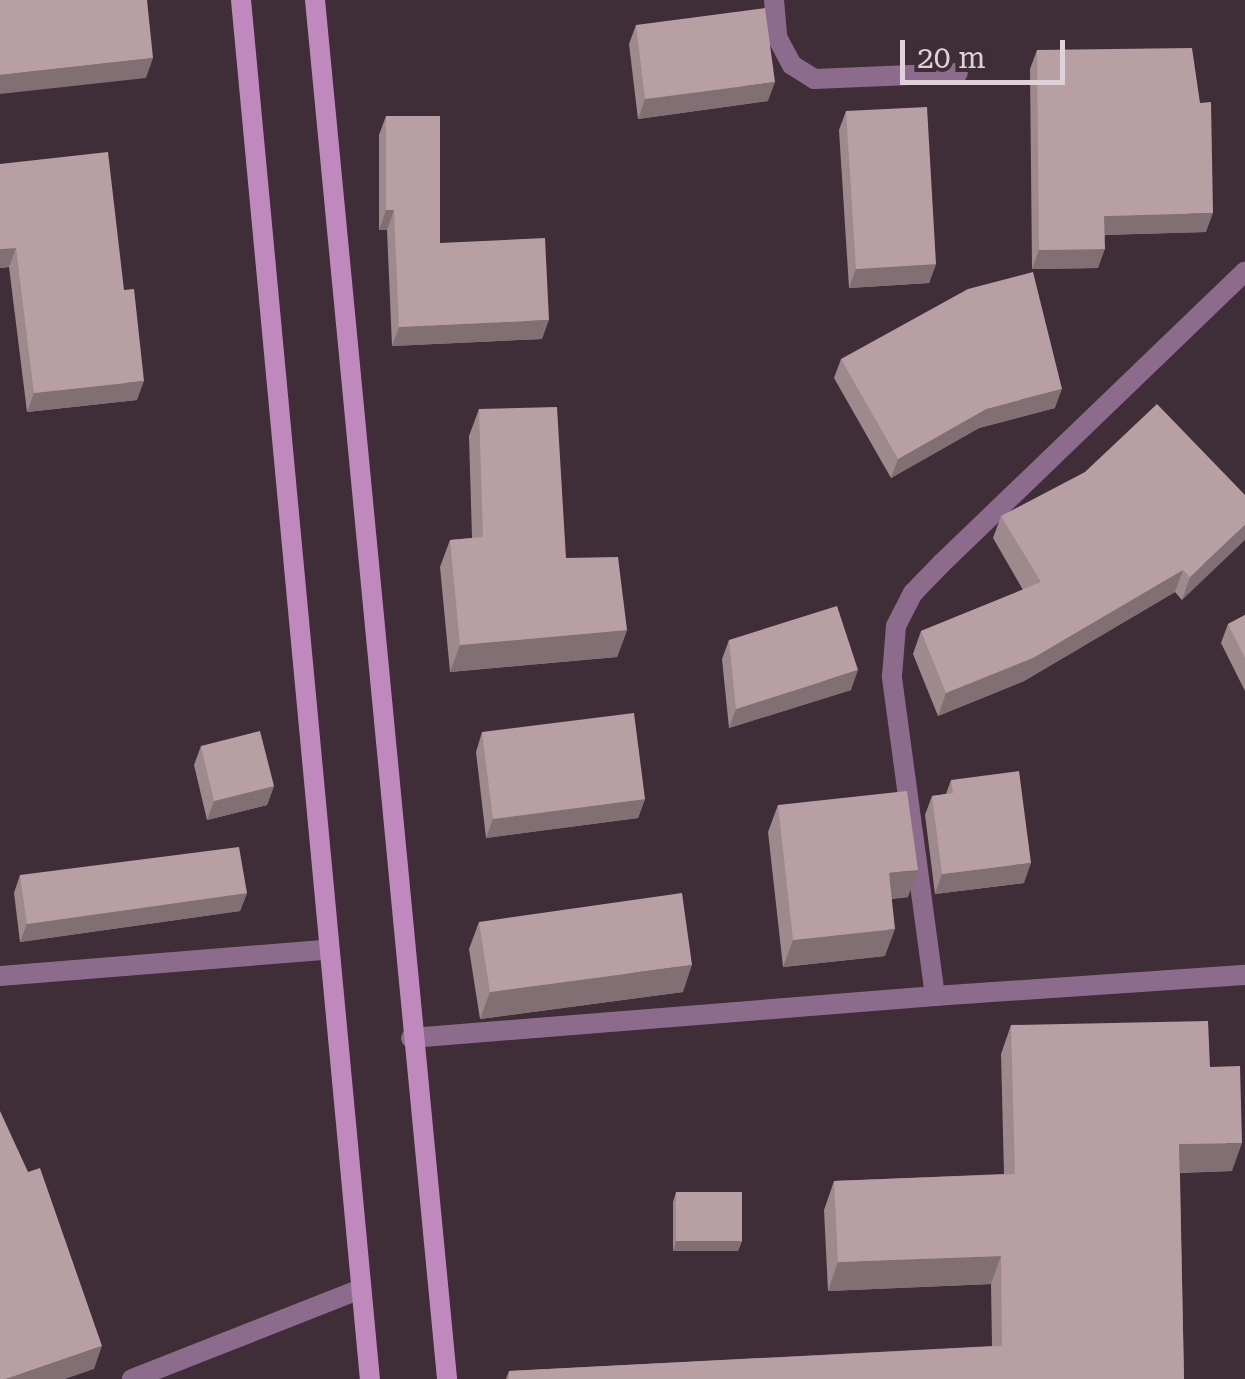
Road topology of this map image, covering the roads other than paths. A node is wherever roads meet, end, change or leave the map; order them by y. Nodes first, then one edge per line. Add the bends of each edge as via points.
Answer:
1 (240, 0) edge
2 (315, 0) edge
3 (774, 0) edge
4 (958, 73) dead end
5 (1245, 272) edge
6 (326, 950) junction
7 (1245, 974) edge
8 (0, 976) edge
9 (935, 996) junction
10 (411, 1038) junction
11 (360, 1289) junction
12 (132, 1379) edge
13 (370, 1379) edge
14 (446, 1379) edge

1 - 6 street
2 - 10 street
3 - 4 street via 778,37 792,65 814,78
5 - 9 street via 941,564 896,626 892,676
6 - 8 street
6 - 11 street
7 - 9 street
9 - 10 street
10 - 14 street
11 - 12 street
11 - 13 street

